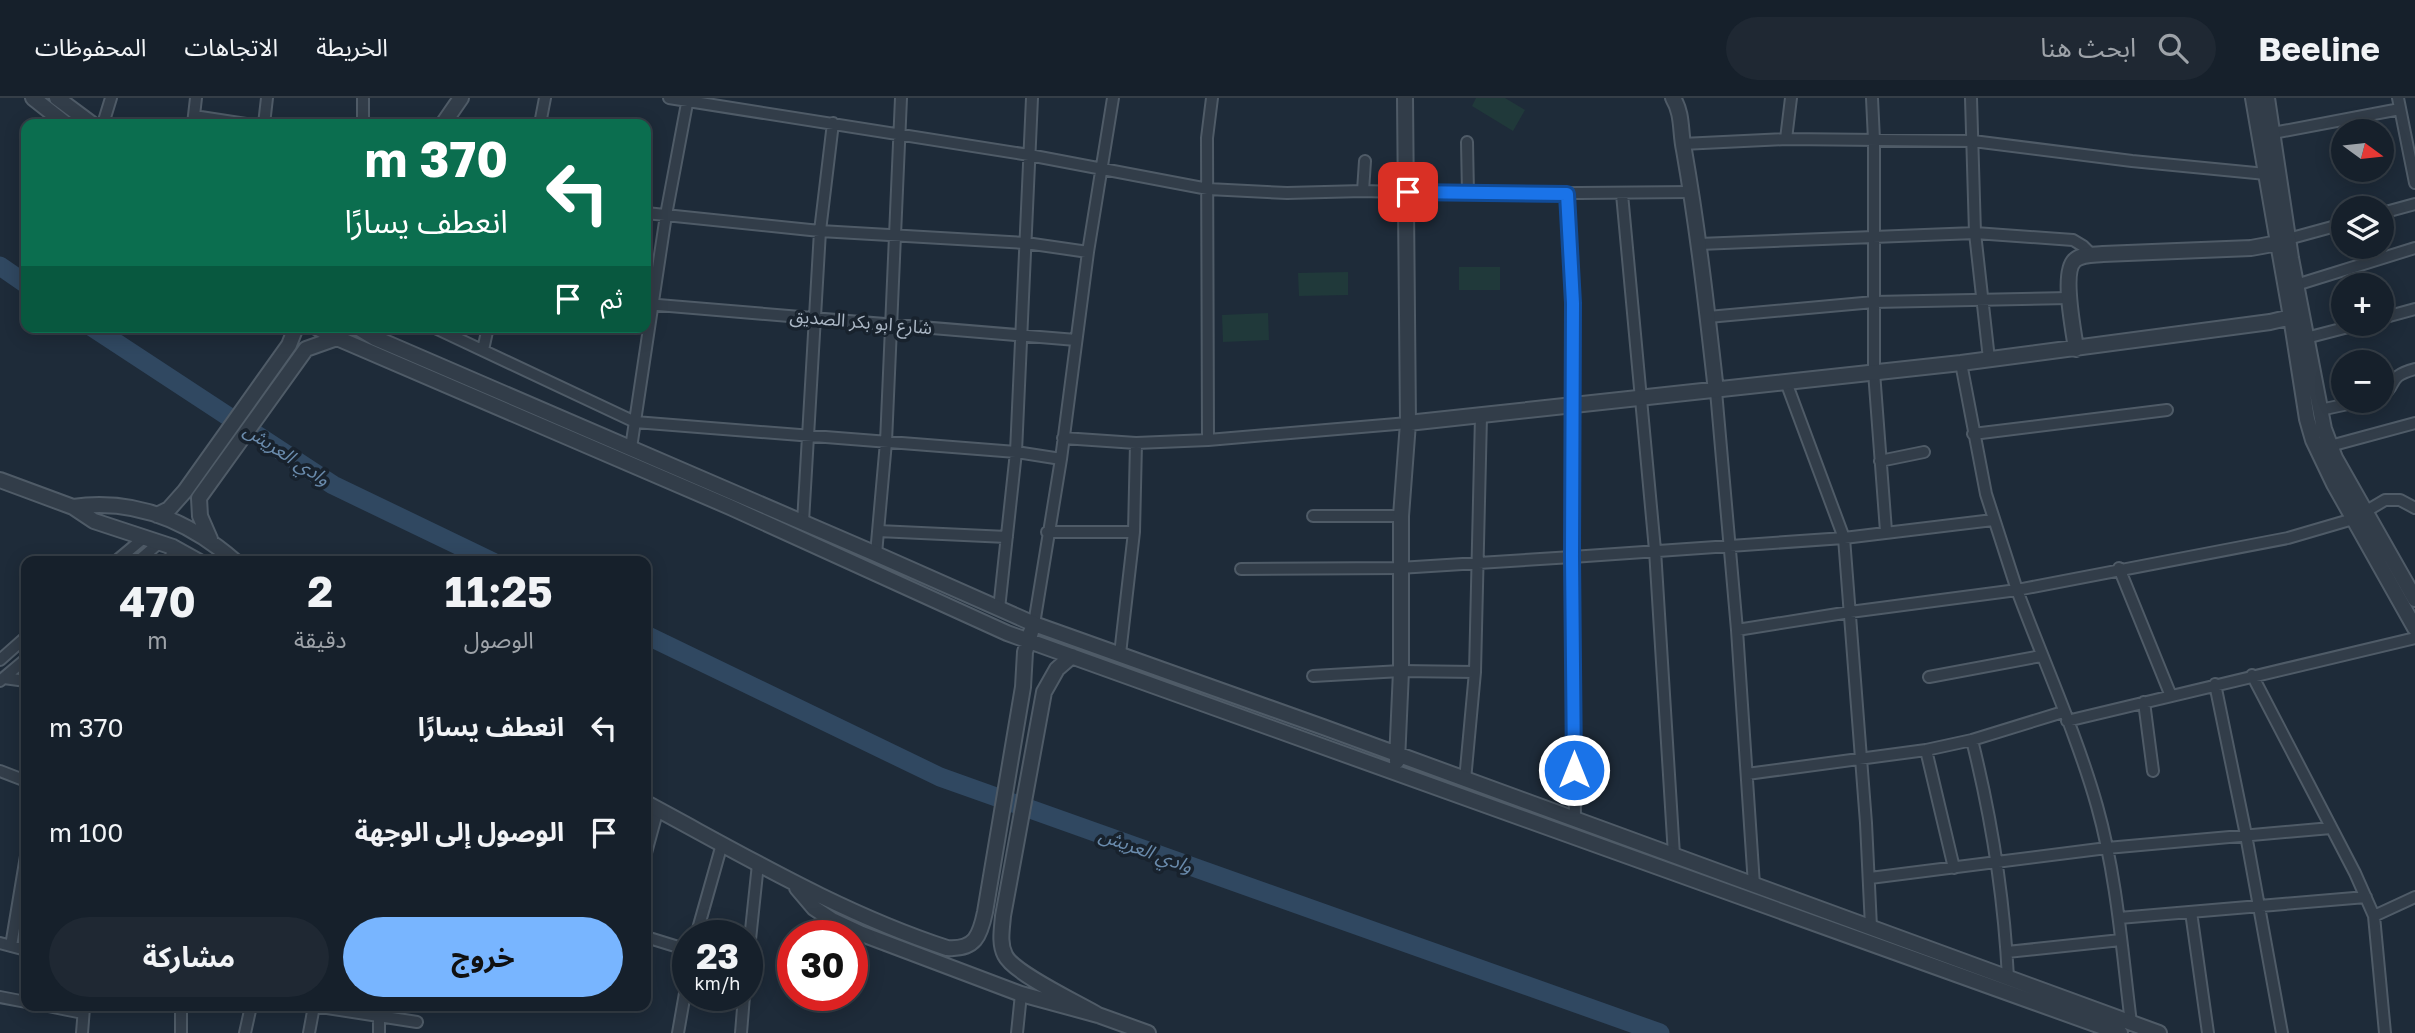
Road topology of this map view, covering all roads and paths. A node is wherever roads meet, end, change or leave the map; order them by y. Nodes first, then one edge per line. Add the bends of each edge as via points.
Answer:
1 (33, 98) edge
2 (57, 98) edge
3 (111, 98) edge
4 (196, 98) edge
5 (267, 98) edge
6 (363, 98) edge
7 (461, 98) edge
8 (545, 98) edge
9 (669, 98) edge
10 (901, 98) edge
11 (1032, 98) edge
12 (1113, 98) edge
13 (1212, 98) edge
14 (1405, 98) edge
15 (1791, 98) edge
16 (1872, 98) edge
17 (1971, 98) edge
18 (2253, 98) edge
19 (2267, 98) edge
20 (688, 99) edge
21 (1677, 101) edge
22 (2399, 104) edge
23 (60, 119) edge
24 (85, 119) edge
25 (105, 119) edge
26 (194, 119) edge
27 (265, 119) edge
28 (363, 119) edge
29 (446, 119) edge
30 (541, 119) edge
31 (833, 123) junction
32 (2273, 133) junction
33 (899, 135) junction
34 (1786, 139) junction
35 (1874, 140) junction
36 (1973, 141) junction
37 (1467, 142) dead end
38 (1682, 144) junction
39 (2412, 149) edge
40 (1029, 155) junction
41 (1365, 162) dead end
42 (1101, 168) junction
43 (2266, 174) junction
44 (2415, 183) edge
45 (1208, 189) junction
46 (1363, 191) junction
47 (1408, 192) junction
48 (1691, 192) junction
49 (1468, 194) junction
50 (1567, 194) junction
51 (1622, 194) junction
52 (2415, 204) edge
53 (2394, 210) edge
54 (651, 214) edge
55 (666, 215) junction
56 (2331, 227) edge
57 (820, 231) junction
58 (1975, 233) junction
59 (894, 234) junction
60 (1874, 235) junction
61 (2283, 241) junction
62 (1026, 243) junction
63 (1699, 244) junction
64 (2415, 248) edge
65 (1088, 252) junction
66 (2092, 255) junction
67 (2296, 285) junction
68 (651, 294) edge
69 (2069, 298) junction
70 (1981, 300) junction
71 (1874, 302) junction
72 (651, 304) edge
73 (2415, 309) edge
74 (2394, 315) edge
75 (814, 317) junction
76 (1708, 317) junction
77 (2291, 317) junction
78 (890, 325) junction
79 (2331, 331) edge
80 (295, 333) edge
81 (327, 333) edge
82 (366, 333) edge
83 (446, 333) edge
84 (487, 333) edge
85 (646, 333) edge
86 (1022, 334) junction
87 (337, 338) junction
88 (2301, 339) junction
89 (1076, 340) junction
90 (2076, 349) junction
91 (483, 350) junction
92 (1989, 359) junction
93 (1961, 363) junction
94 (2415, 369) edge
95 (1874, 372) junction
96 (2394, 380) edge
97 (1786, 382) junction
98 (1716, 391) junction
99 (1640, 399) junction
100 (1573, 405) junction
101 (2331, 408) edge
102 (2167, 410) dead end
103 (2320, 410) junction
104 (1482, 416) junction
105 (635, 422) junction
106 (1408, 423) junction
107 (2415, 423) edge
108 (808, 434) junction
109 (1973, 434) junction
110 (1063, 438) junction
111 (1208, 440) junction
112 (886, 442) junction
113 (1136, 443) junction
114 (2330, 446) junction
115 (631, 448) junction
116 (1016, 452) junction
117 (1924, 453) dead end
118 (1061, 459) junction
119 (1881, 461) junction
120 (0, 480) edge
121 (73, 507) junction
122 (2415, 508) edge
123 (157, 515) junction
124 (1314, 516) dead end
125 (1401, 516) junction
126 (2359, 516) junction
127 (1993, 520) junction
128 (803, 522) junction
129 (878, 531) junction
130 (1886, 531) junction
131 (1047, 532) junction
132 (1134, 532) junction
133 (145, 537) junction
134 (1007, 537) junction
135 (1844, 538) junction
136 (210, 539) junction
137 (1729, 545) junction
138 (167, 550) edge
139 (1655, 550) junction
140 (876, 554) junction
141 (122, 556) edge
142 (184, 556) edge
143 (229, 556) edge
144 (1572, 557) junction
145 (1479, 563) junction
146 (1399, 568) junction
147 (1241, 569) dead end
148 (2119, 569) junction
149 (2017, 590) junction
150 (2415, 599) edge
151 (999, 609) junction
152 (1850, 612) junction
153 (1034, 624) junction
154 (2415, 628) edge
155 (1737, 630) junction
156 (2415, 638) edge
157 (1028, 640) junction
158 (21, 641) edge
159 (1120, 654) junction
160 (1072, 656) junction
161 (2041, 656) junction
162 (0, 660) edge
163 (21, 663) edge
164 (1401, 671) junction
165 (1475, 672) junction
166 (2252, 675) junction
167 (1313, 676) dead end
168 (1929, 677) dead end
169 (2, 680) edge
170 (21, 681) edge
171 (2214, 684) junction
172 (2171, 696) junction
173 (2144, 702) junction
174 (2065, 717) junction
175 (1972, 740) junction
176 (1926, 750) junction
177 (1398, 755) junction
178 (1860, 759) junction
179 (0, 771) edge
180 (2153, 771) dead end
181 (1395, 772) junction
182 (1747, 774) junction
183 (21, 779) edge
184 (1465, 780) junction
185 (652, 806) edge
186 (1575, 820) junction
187 (2331, 828) junction
188 (2246, 835) junction
189 (722, 844) junction
190 (2107, 848) junction
191 (1674, 855) junction
192 (1998, 862) junction
193 (758, 864) junction
194 (1954, 867) junction
195 (1870, 878) junction
196 (794, 884) junction
197 (1754, 885) junction
198 (21, 886) edge
199 (2366, 897) junction
200 (2415, 897) edge
201 (2259, 908) junction
202 (2190, 912) junction
203 (2374, 916) junction
204 (2119, 918) junction
205 (701, 920) edge
206 (752, 920) edge
207 (1871, 927) junction
208 (651, 939) edge
209 (2122, 940) junction
210 (6, 945) edge
211 (672, 945) edge
212 (2007, 952) junction
213 (2008, 978) junction
214 (1021, 994) junction
215 (0, 998) edge
216 (21, 1001) edge
217 (83, 1011) edge
218 (181, 1011) edge
219 (249, 1011) edge
220 (313, 1011) edge
221 (379, 1011) edge
222 (682, 1011) edge
223 (743, 1011) edge
224 (1098, 1015) junction
225 (417, 1022) dead end
226 (1118, 1028) edge
227 (2126, 1028) edge
228 (82, 1033) edge
229 (181, 1033) edge
230 (245, 1033) edge
231 (309, 1033) edge
232 (379, 1033) edge
233 (678, 1033) edge
234 (741, 1033) edge
235 (1017, 1033) edge
236 (1148, 1033) edge
237 (2159, 1033) edge
238 (2208, 1033) edge
239 (2282, 1033) edge
240 (2385, 1033) edge

1 - 23 street
2 - 24 street
3 - 25 street
4 - 26 street
5 - 27 street
6 - 28 street
7 - 29 street
8 - 30 street
9 - 20 street
10 - 33 street
11 - 40 street
12 - 42 street
13 - 45 street
14 - 47 street
15 - 34 street
16 - 35 street
17 - 36 street
18 - 43 street
19 - 32 street
20 - 31 street
20 - 55 street
21 - 38 street
22 - 32 street
22 - 39 street
31 - 33 street
31 - 57 street
32 - 61 street
33 - 40 street
33 - 59 street
34 - 35 street
34 - 38 street
35 - 36 street
35 - 60 street
36 - 43 street
36 - 58 street
37 - 49 street
38 - 48 street
39 - 44 street
40 - 42 street
40 - 62 street
41 - 46 street
42 - 45 street
42 - 65 street
43 - 61 street
45 - 46 street
45 - 111 street
46 - 47 street
47 - 49 street
47 - 106 street
48 - 51 street
48 - 63 street
49 - 50 street
50 - 51 street
50 - 100 street
51 - 99 street
52 - 53 street
54 - 55 street
55 - 57 street
55 - 68 street
56 - 61 street
57 - 59 street
57 - 75 street
58 - 60 street
58 - 66 street via 2073,240
58 - 70 street
59 - 62 street
59 - 78 street
60 - 63 street
60 - 71 street
61 - 66 street via 2251,248
61 - 67 street
61 - 77 street
62 - 65 street
62 - 86 street
63 - 76 street
64 - 67 street
65 - 89 street
66 - 69 street via 2079,257 2072,264
67 - 88 street
69 - 70 street
69 - 90 street
70 - 71 street
70 - 92 street
71 - 76 street
71 - 95 street
72 - 75 street, شارع ابو بكر الصديق
73 - 74 street
75 - 78 street, شارع ابو بكر الصديق
75 - 108 street
76 - 98 street
77 - 88 street
77 - 90 street
78 - 86 street, شارع ابو بكر الصديق
78 - 112 street
79 - 88 street
80 - 123 street via 185,491
81 - 87 street
82 - 115 street
83 - 91 street
84 - 91 street
85 - 105 street
86 - 89 street, شارع ابو بكر الصديق
86 - 116 street
87 - 136 street via 306,349 199,498 200,516
87 - 157 street
88 - 103 street
88 - 126 street via 2313,440
89 - 110 street
90 - 92 street
91 - 105 street
92 - 93 street
93 - 95 street
93 - 109 street
94 - 96 street
95 - 97 street
95 - 119 street
97 - 98 street
97 - 135 street
98 - 99 street
98 - 137 street
99 - 100 street
99 - 139 street
100 - 104 street
100 - 144 street
101 - 103 street
102 - 109 street
103 - 114 street
104 - 106 street
104 - 145 street
105 - 108 street
105 - 115 street
106 - 111 street
106 - 125 street
107 - 114 street
108 - 112 street
108 - 128 street
109 - 127 street
110 - 113 street
110 - 118 street
111 - 113 street
112 - 116 street
112 - 129 street
113 - 132 street
114 - 126 street
115 - 128 street
116 - 118 street
116 - 134 street
117 - 119 street
118 - 131 street
119 - 130 street
120 - 121 street
121 - 123 street via 105,506
121 - 133 street via 94,521
122 - 126 street via 2385,500
123 - 136 street
124 - 125 street
125 - 146 street
126 - 148 street via 2288,538
126 - 150 street
126 - 154 street
127 - 130 street
127 - 149 street
128 - 140 street
129 - 134 street
129 - 140 street
130 - 135 street
131 - 132 street
131 - 153 street
132 - 159 street
133 - 138 street
133 - 141 street
134 - 151 street
135 - 137 street
135 - 152 street
136 - 143 street
137 - 139 street
137 - 155 street
138 - 142 street
139 - 144 street
139 - 191 street
140 - 151 street
144 - 145 street
144 - 186 street
145 - 146 street
145 - 165 street
146 - 147 street
146 - 164 street
148 - 149 street
148 - 172 street
149 - 152 street
149 - 161 street
151 - 153 street
152 - 155 street
152 - 178 street
153 - 157 street
153 - 159 street
155 - 182 street
156 - 166 street
157 - 160 street
157 - 196 street via 985,912 976,940 947,947 870,920
158 - 162 street
159 - 177 street
160 - 181 street
160 - 224 street via 1057,669 1044,692 1001,942 1010,963 1024,974
161 - 168 street
161 - 174 street
163 - 169 street
164 - 165 street
164 - 167 street
164 - 177 street
165 - 184 street
166 - 171 street
166 - 187 street
169 - 170 street
171 - 172 street
171 - 188 street
172 - 173 street
173 - 174 street
173 - 180 street
174 - 175 street
174 - 190 street
175 - 176 street
175 - 192 street
176 - 178 street
176 - 194 street
177 - 181 street
177 - 184 street
178 - 182 street
178 - 195 street
179 - 183 street
181 - 227 street
182 - 197 street
184 - 186 street
185 - 189 street
186 - 191 street
187 - 188 street
187 - 199 street
188 - 190 street
188 - 201 street
189 - 193 street
189 - 205 street
190 - 192 street
190 - 204 street
191 - 197 street
192 - 194 street
192 - 212 street
193 - 196 street
193 - 206 street
194 - 195 street
195 - 207 street
196 - 214 street via 814,908 832,920
197 - 207 street
198 - 210 street
199 - 201 street
199 - 203 street
200 - 203 street
201 - 202 street
201 - 239 street
202 - 204 street
202 - 238 street
203 - 240 street
204 - 209 street
207 - 213 street
208 - 211 street
209 - 212 street
209 - 227 street
212 - 213 street
213 - 227 street
214 - 224 street
214 - 235 street
215 - 216 street
217 - 228 street
218 - 229 street
219 - 230 street
220 - 231 street
221 - 225 street
221 - 232 street
222 - 233 street
223 - 234 street
224 - 226 street
226 - 236 street
227 - 237 street

